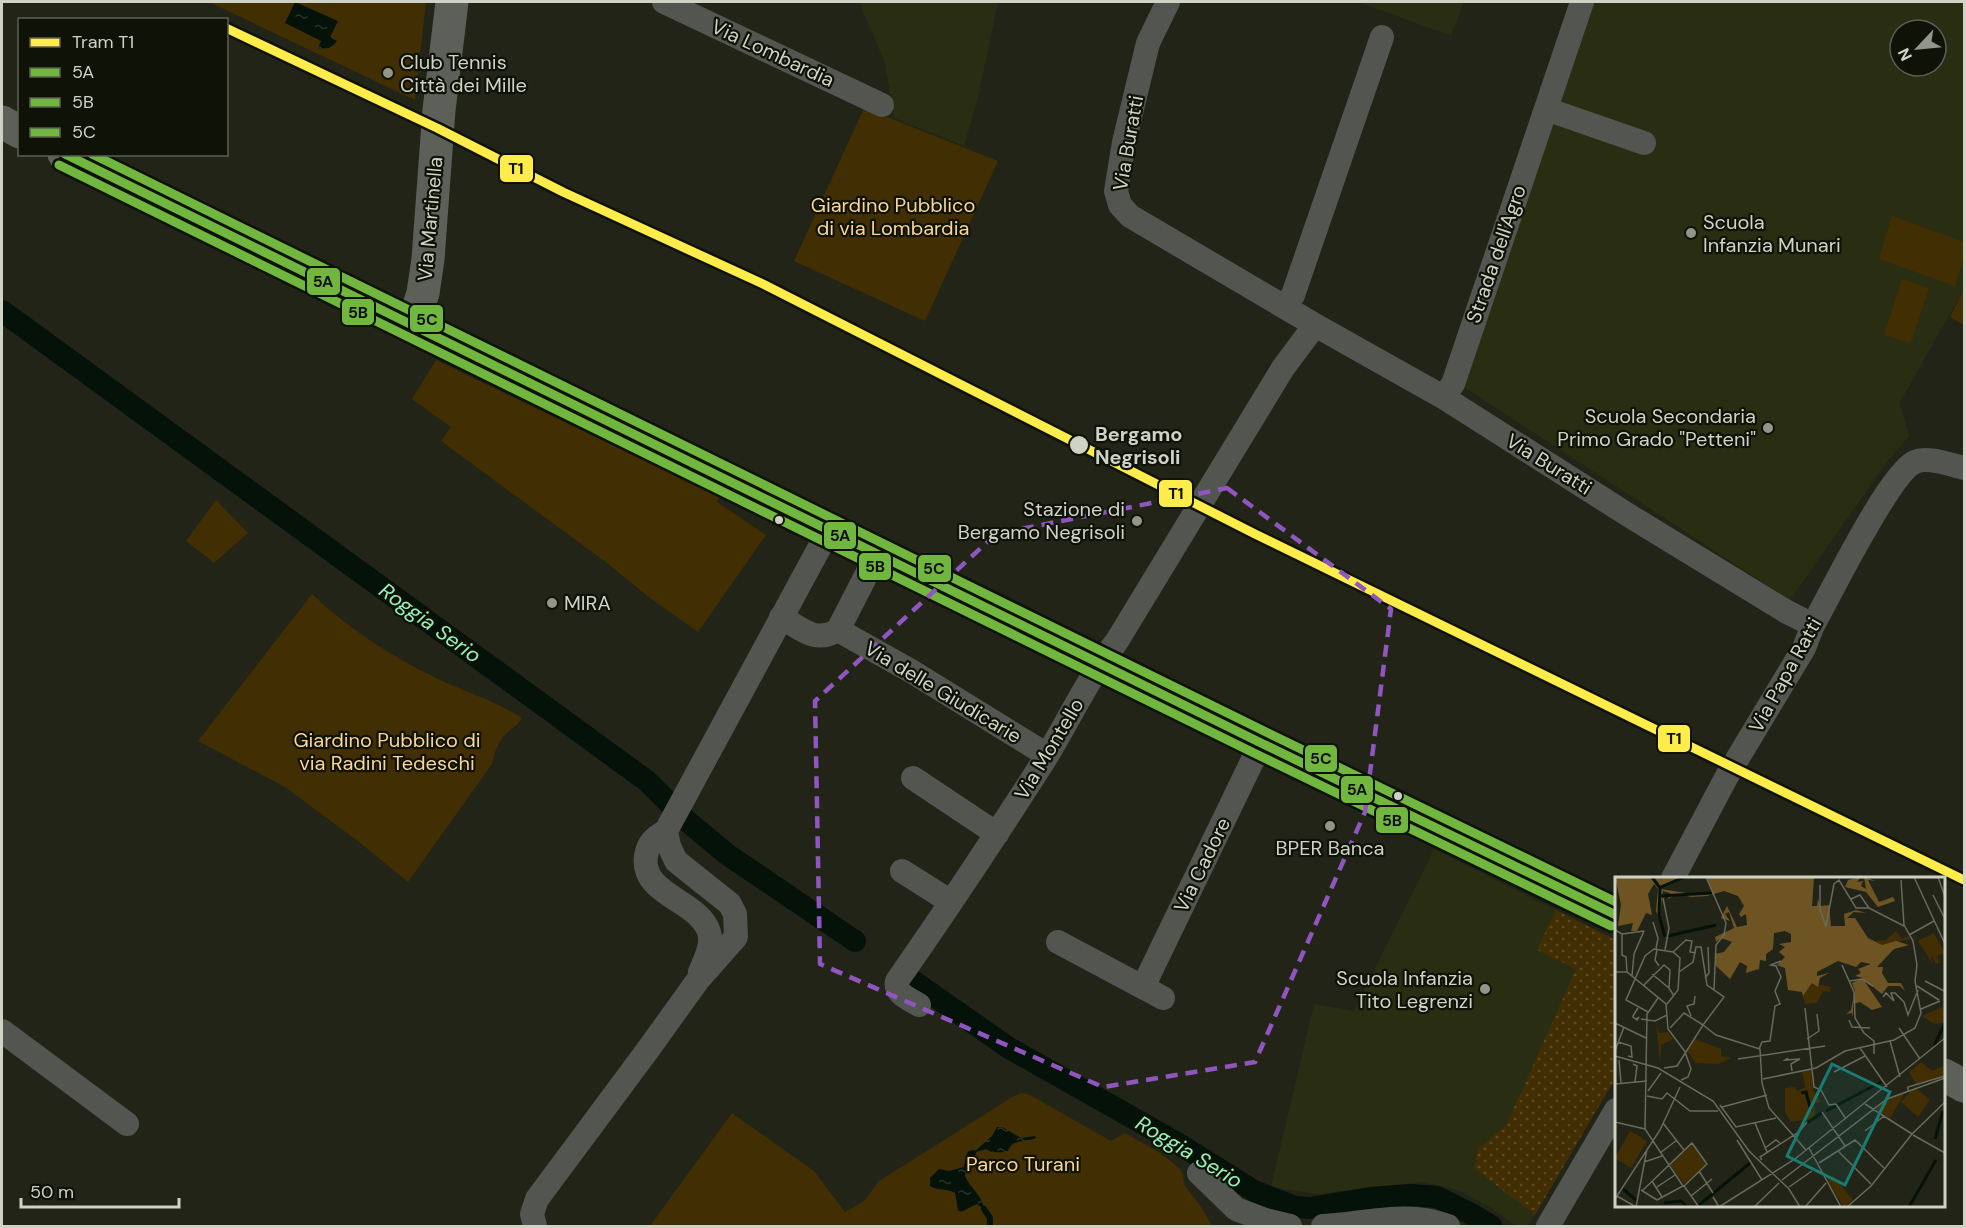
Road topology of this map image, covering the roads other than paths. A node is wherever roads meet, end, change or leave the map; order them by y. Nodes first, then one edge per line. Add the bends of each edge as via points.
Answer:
1 (452, 2) edge
2 (664, 2) edge
3 (1168, 2) edge
4 (1582, 2) edge
5 (1382, 37) dead end
6 (882, 105) dead end
7 (1546, 109) junction
8 (2, 123) edge
9 (18, 131) edge
10 (1644, 143) dead end
11 (68, 156) edge
12 (1284, 306) junction
13 (1315, 325) junction
14 (412, 327) junction
15 (1443, 397) junction
16 (1965, 468) edge
17 (829, 530) junction
18 (877, 554) junction
19 (781, 617) junction
20 (1813, 625) junction
21 (838, 630) junction
22 (1100, 663) junction
23 (1261, 743) junction
24 (1047, 755) junction
25 (913, 778) dead end
26 (997, 834) junction
27 (902, 871) dead end
28 (1674, 877) edge
29 (951, 902) junction
30 (1615, 914) edge
31 (1059, 942) dead end
32 (919, 1005) dead end
33 (2, 1031) edge
34 (1945, 1076) edge
35 (1965, 1086) edge
36 (1615, 1113) edge
37 (127, 1124) dead end
38 (1199, 1173) dead end
39 (535, 1227) edge
40 (1290, 1227) edge
41 (1323, 1227) edge
42 (1448, 1227) edge
43 (1548, 1227) edge

1 - 14 street, Via Martinella via 438,118 428,259
2 - 6 street, Via Lombardia
3 - 12 street, Via Buratti via 1148,43 1124,142 1116,191 1120,206 1130,216
4 - 7 street, Strada dell'Agro
5 - 12 street via 1293,296
7 - 10 street
7 - 15 street, Strada dell'Agro via 1452,384
8 - 9 street
11 - 14 street
12 - 13 street, Via Buratti
13 - 15 street, Via Buratti
13 - 22 street, Via Montello via 1283,368
14 - 17 street
15 - 20 street, Via Buratti
16 - 20 street, Via Papa Ratti via 1922,459 1905,467
17 - 18 street
17 - 19 street
18 - 21 street
18 - 22 street
19 - 21 street via 815,636 827,637
19 - 39 street via 670,824 649,846 646,861 653,882 707,926 711,942 698,980 537,1199 532,1214
20 - 28 street, Via Papa Ratti via 1804,648 1727,776
21 - 24 street, Via delle Giudicarie
22 - 23 street
22 - 24 street, Via Montello
23 - 30 street
23 - 31 street, Via Cadore via 1153,992
24 - 26 street, Via Montello
25 - 26 street
26 - 29 street, Via Montello
27 - 29 street
29 - 32 street, Via Montello via 897,981 898,992
33 - 37 street
34 - 35 street
36 - 43 street
38 - 40 street via 1236,1209
41 - 42 street via 1395,1218 1425,1219

